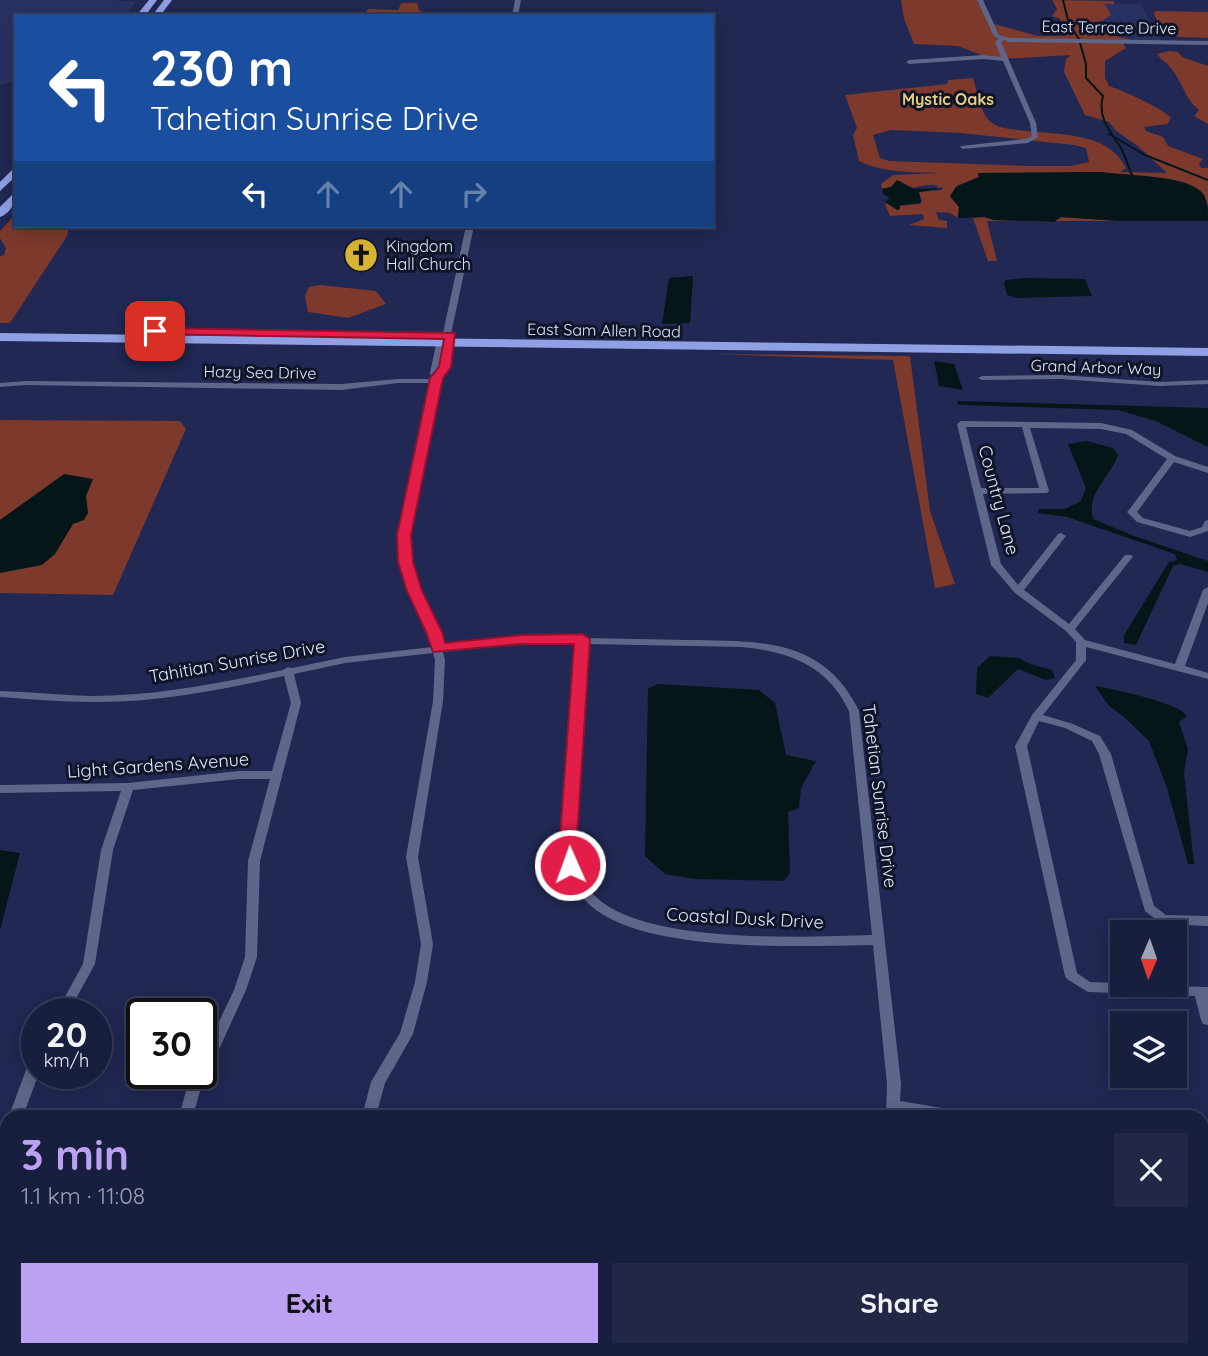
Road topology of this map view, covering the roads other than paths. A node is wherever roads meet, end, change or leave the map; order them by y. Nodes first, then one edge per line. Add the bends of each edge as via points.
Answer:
1 (153, 0) edge
2 (980, 0) edge
3 (142, 14) edge
4 (1005, 39) junction
5 (1208, 43) edge
6 (1005, 59) junction
7 (909, 61) dead end
8 (963, 147) dead end
9 (14, 171) edge
10 (0, 188) edge
11 (14, 196) edge
12 (0, 214) edge
13 (470, 228) edge
14 (0, 329) edge
15 (0, 337) edge
16 (446, 339) junction
17 (1208, 344) edge
18 (1208, 352) edge
19 (982, 378) dead end
20 (436, 379) junction
21 (1208, 382) edge
22 (0, 385) edge
23 (1025, 425) junction
24 (1171, 458) junction
25 (1208, 470) edge
26 (978, 491) junction
27 (1208, 523) edge
28 (1061, 536) dead end
29 (1128, 557) dead end
30 (1208, 590) edge
31 (1018, 591) junction
32 (1070, 629) junction
33 (582, 639) junction
34 (1081, 642) junction
35 (438, 649) junction
36 (1179, 668) junction
37 (288, 670) junction
38 (1208, 676) edge
39 (0, 694) edge
40 (1036, 717) junction
41 (277, 775) junction
42 (128, 787) junction
43 (0, 789) edge
44 (1208, 921) edge
45 (879, 940) junction
46 (1204, 992) edge
47 (70, 998) edge
48 (1208, 1020) edge
49 (26, 1089) edge
50 (18, 1110) edge
51 (188, 1110) edge
52 (371, 1110) edge
53 (894, 1110) edge

1 - 3 main road
2 - 4 street via 996,36
4 - 5 street, East Terrace Drive
4 - 6 street via 998,42
6 - 7 street
6 - 8 street via 1035,137
9 - 10 main road
11 - 12 main road
13 - 16 street
14 - 16 main road, East Sam Allen Road
15 - 16 main road, East Sam Allen Road
16 - 17 main road
16 - 18 main road, East Sam Allen Road
16 - 20 street
19 - 21 street, Grand Arbor Way
20 - 22 street, Hazy Sea Drive via 341,387
20 - 35 street via 403,551 409,579
23 - 24 street, Country Lane via 1101,426 1129,432
23 - 26 street, Country Lane via 961,424
23 - 26 street via 1044,491
24 - 25 street, Country Lane
24 - 27 street via 1132,512 1140,520 1190,534 1206,529
26 - 31 street, Country Lane via 996,565
28 - 31 street
29 - 32 street
30 - 36 street
31 - 32 street, Country Lane
32 - 34 street, Country Lane
33 - 35 street, Tahetian Sunrise Drive
33 - 45 street, Tahetian Sunrise Drive via 760,645 800,656 842,687 854,711
33 - 45 street, Coastal Dusk Drive via 568,837 570,865 600,908 634,925 668,933
34 - 36 street
34 - 40 street via 1081,660
35 - 37 street, Tahitian Sunrise Drive
35 - 52 street via 441,679 412,857 427,944 406,1034 378,1082
36 - 38 street
37 - 39 street, Tahitian Sunrise Drive via 222,686 148,696 92,699
37 - 41 street via 296,703
40 - 44 street via 1096,739 1105,754 1149,908 1163,919
40 - 46 street via 1021,746 1071,976 1088,987
41 - 42 street, Light Gardens Avenue
41 - 51 street via 254,861 251,957
42 - 43 street, Light Gardens Avenue
42 - 47 street via 107,850 89,964
45 - 53 street, Tahetian Sunrise Drive
46 - 48 street
49 - 50 street

